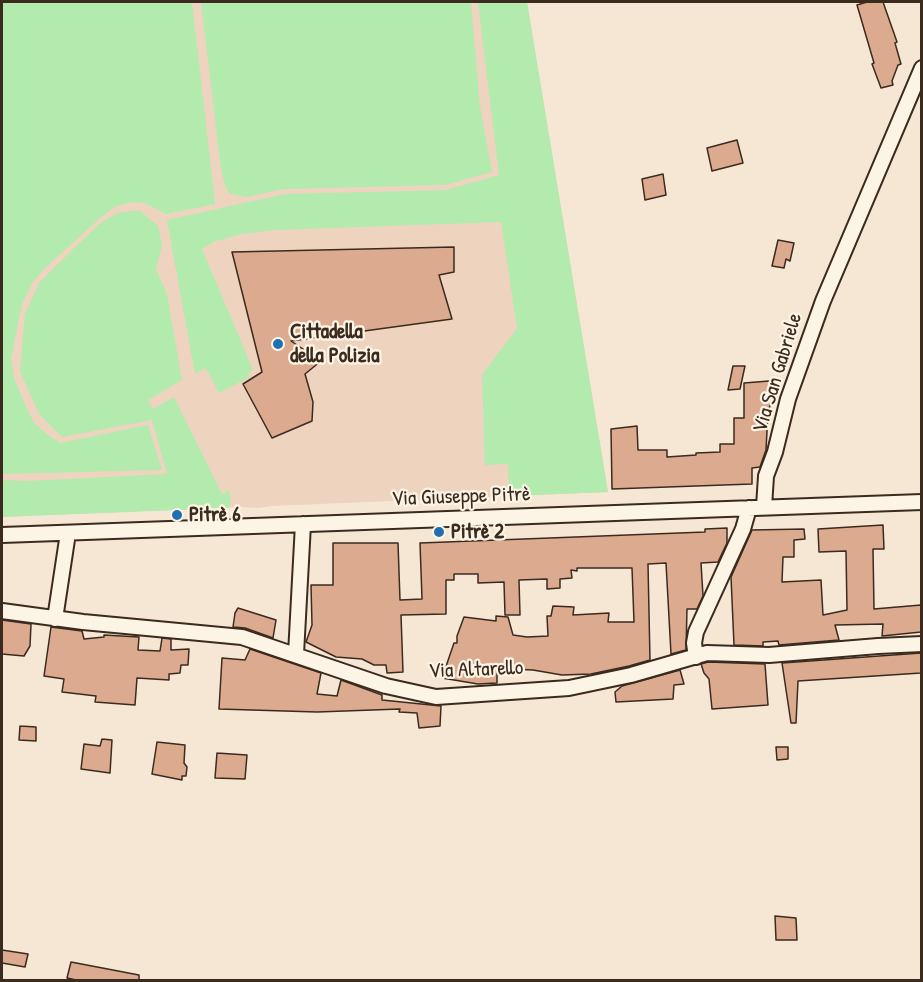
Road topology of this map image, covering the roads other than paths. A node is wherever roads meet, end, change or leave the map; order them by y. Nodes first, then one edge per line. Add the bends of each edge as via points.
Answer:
1 (921, 68) edge
2 (921, 502) edge
3 (764, 507) junction
4 (749, 508) junction
5 (303, 524) junction
6 (68, 533) junction
7 (2, 535) edge
8 (2, 611) edge
9 (55, 619) junction
10 (921, 644) edge
11 (296, 654) junction
12 (696, 657) junction

1 - 3 street, Via San Gabriele via 823,301 788,399 766,476
2 - 3 street, Via Giuseppe Pitrè
3 - 4 street, Via Giuseppe Pitrè
4 - 5 street, Via Giuseppe Pitrè
4 - 12 street via 696,632
5 - 6 street, Via Giuseppe Pitrè
5 - 11 street
6 - 7 street, Via Giuseppe Pitrè
6 - 9 street
8 - 9 street, Via Altarello
9 - 11 street, Via Altarello via 242,636
10 - 12 street, Via Altarello via 770,655 707,653
11 - 12 street, Via Altarello via 386,686 436,697 569,688

